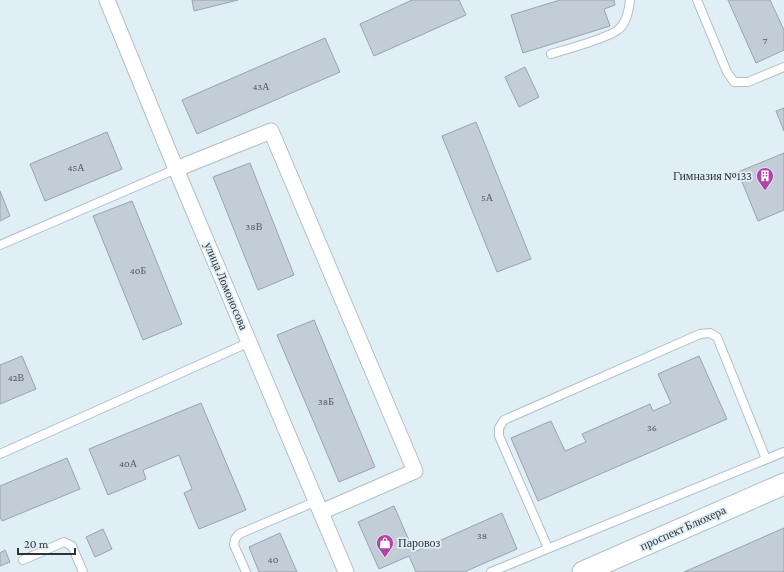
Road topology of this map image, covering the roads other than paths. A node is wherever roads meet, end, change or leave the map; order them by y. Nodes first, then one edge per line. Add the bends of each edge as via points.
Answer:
1 (107, 0) edge
2 (630, 0) edge
3 (697, 0) edge
4 (551, 54) dead end
5 (784, 67) edge
6 (176, 169) junction
7 (0, 245) edge
8 (250, 342) junction
9 (784, 452) edge
10 (0, 454) edge
11 (766, 459) junction
12 (784, 484) edge
13 (319, 507) junction
14 (548, 548) junction
15 (24, 560) dead end
16 (83, 572) edge
17 (246, 572) edge
18 (346, 572) edge
19 (491, 572) edge
20 (583, 572) edge

1 - 6 street, улица Ломоносова
2 - 4 lane via 626,20 619,30
3 - 5 lane via 727,72 734,82 748,82
6 - 7 lane
6 - 8 street, улица Ломоносова
6 - 13 street via 271,131 415,471
8 - 10 lane
8 - 13 street, улица Ломоносова
9 - 11 lane
11 - 14 lane
11 - 14 lane via 717,337 710,333 700,334 504,420 499,428 499,436
12 - 20 main road, проспект Блюхера
13 - 17 lane via 239,534 234,545
13 - 18 street, улица Ломоносова
14 - 19 lane
15 - 16 lane via 64,542 72,546

